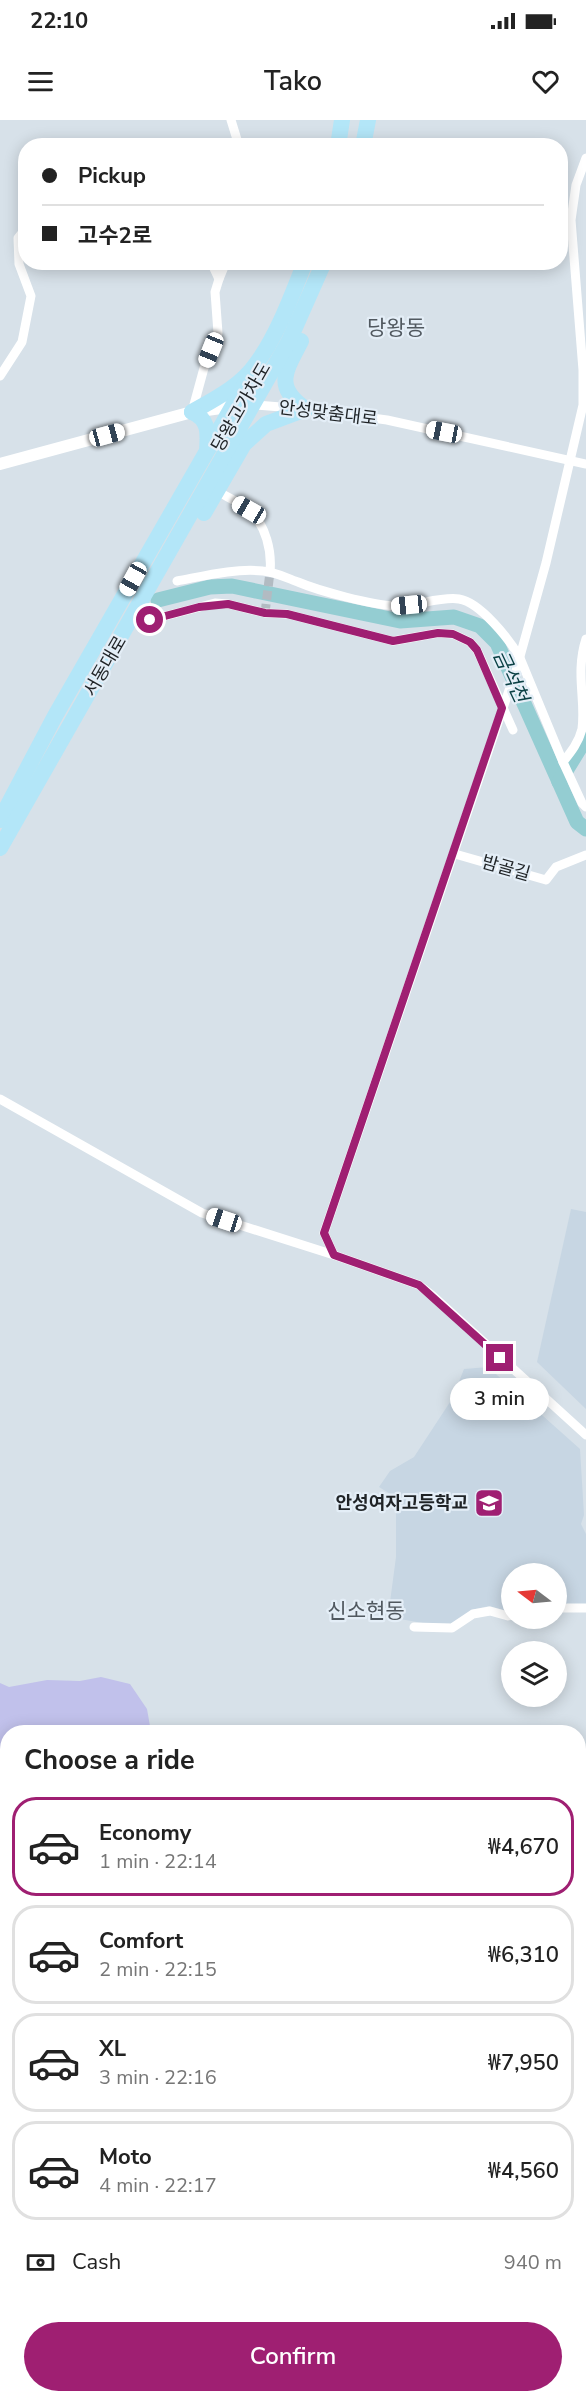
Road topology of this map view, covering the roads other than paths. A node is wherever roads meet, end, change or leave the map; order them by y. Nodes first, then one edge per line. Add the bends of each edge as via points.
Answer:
1 (231, 120) edge
2 (342, 120) edge
3 (350, 120) edge
4 (359, 120) edge
5 (368, 120) edge
6 (237, 138) edge
7 (339, 138) edge
8 (348, 138) edge
9 (356, 138) edge
10 (365, 138) edge
11 (586, 158) edge
12 (21, 270) edge
13 (215, 270) edge
14 (223, 270) edge
15 (302, 270) edge
16 (311, 270) edge
17 (320, 270) edge
18 (330, 270) edge
19 (219, 279) junction
20 (285, 339) junction
21 (256, 365) junction
22 (288, 368) junction
23 (0, 376) edge
24 (233, 406) junction
25 (260, 406) junction
26 (306, 409) junction
27 (192, 412) junction
28 (244, 444) junction
29 (207, 452) junction
30 (569, 460) junction
31 (0, 464) edge
32 (586, 464) edge
33 (208, 484) junction
34 (270, 572) junction
35 (177, 581) dead end
36 (150, 620) dead end
37 (586, 639) edge
38 (519, 662) junction
39 (504, 704) junction
40 (513, 730) dead end
41 (563, 763) junction
42 (586, 807) edge
43 (0, 820) edge
44 (0, 829) edge
45 (0, 848) edge
46 (454, 854) junction
47 (0, 855) edge
48 (584, 858) edge
49 (0, 1099) edge
50 (334, 1255) junction
51 (586, 1435) edge
52 (567, 1608) edge
53 (586, 1608) edge
54 (501, 1614) edge
55 (414, 1627) dead end

1 - 6 street
2 - 7 highway
3 - 8 highway
4 - 9 highway
5 - 10 highway
11 - 30 street via 576,185 571,220 584,387
12 - 23 street via 31,296 22,342
13 - 19 street
14 - 19 street
15 - 21 highway
16 - 20 highway
17 - 20 highway
18 - 22 highway
19 - 27 street via 215,292 218,333
20 - 33 highway, 당왕고가차도
21 - 24 highway
21 - 27 highway via 227,392
22 - 25 highway
22 - 26 highway via 286,390
24 - 25 street, 안성맞춤대로
24 - 27 street, 안성맞춤대로
24 - 29 highway
25 - 26 street, 안성맞춤대로
25 - 28 highway
26 - 28 highway via 266,424
26 - 30 street, 안성맞춤대로 via 387,420
27 - 29 highway via 199,414 207,426
27 - 31 street, 안성맞춤대로
28 - 33 highway
29 - 43 highway
30 - 32 street, 안성맞춤대로
30 - 38 street
33 - 34 street via 249,510 263,529 272,558
33 - 44 highway, 서동대로
33 - 45 highway, 서동대로
33 - 47 highway via 18,833
34 - 35 street via 215,574
34 - 38 street via 310,586 396,606 460,599 480,610 500,629
36 - 39 street via 215,603 287,614 393,641 453,634 477,650
37 - 41 street via 580,672 583,729
38 - 39 street
38 - 41 street
39 - 40 street
39 - 46 street
41 - 42 street
46 - 48 street, 밤골길 via 546,880 556,867
46 - 50 street via 324,1233
49 - 50 street via 202,1213
50 - 51 street via 419,1285
52 - 53 street
54 - 55 street via 490,1611 473,1614 452,1628

